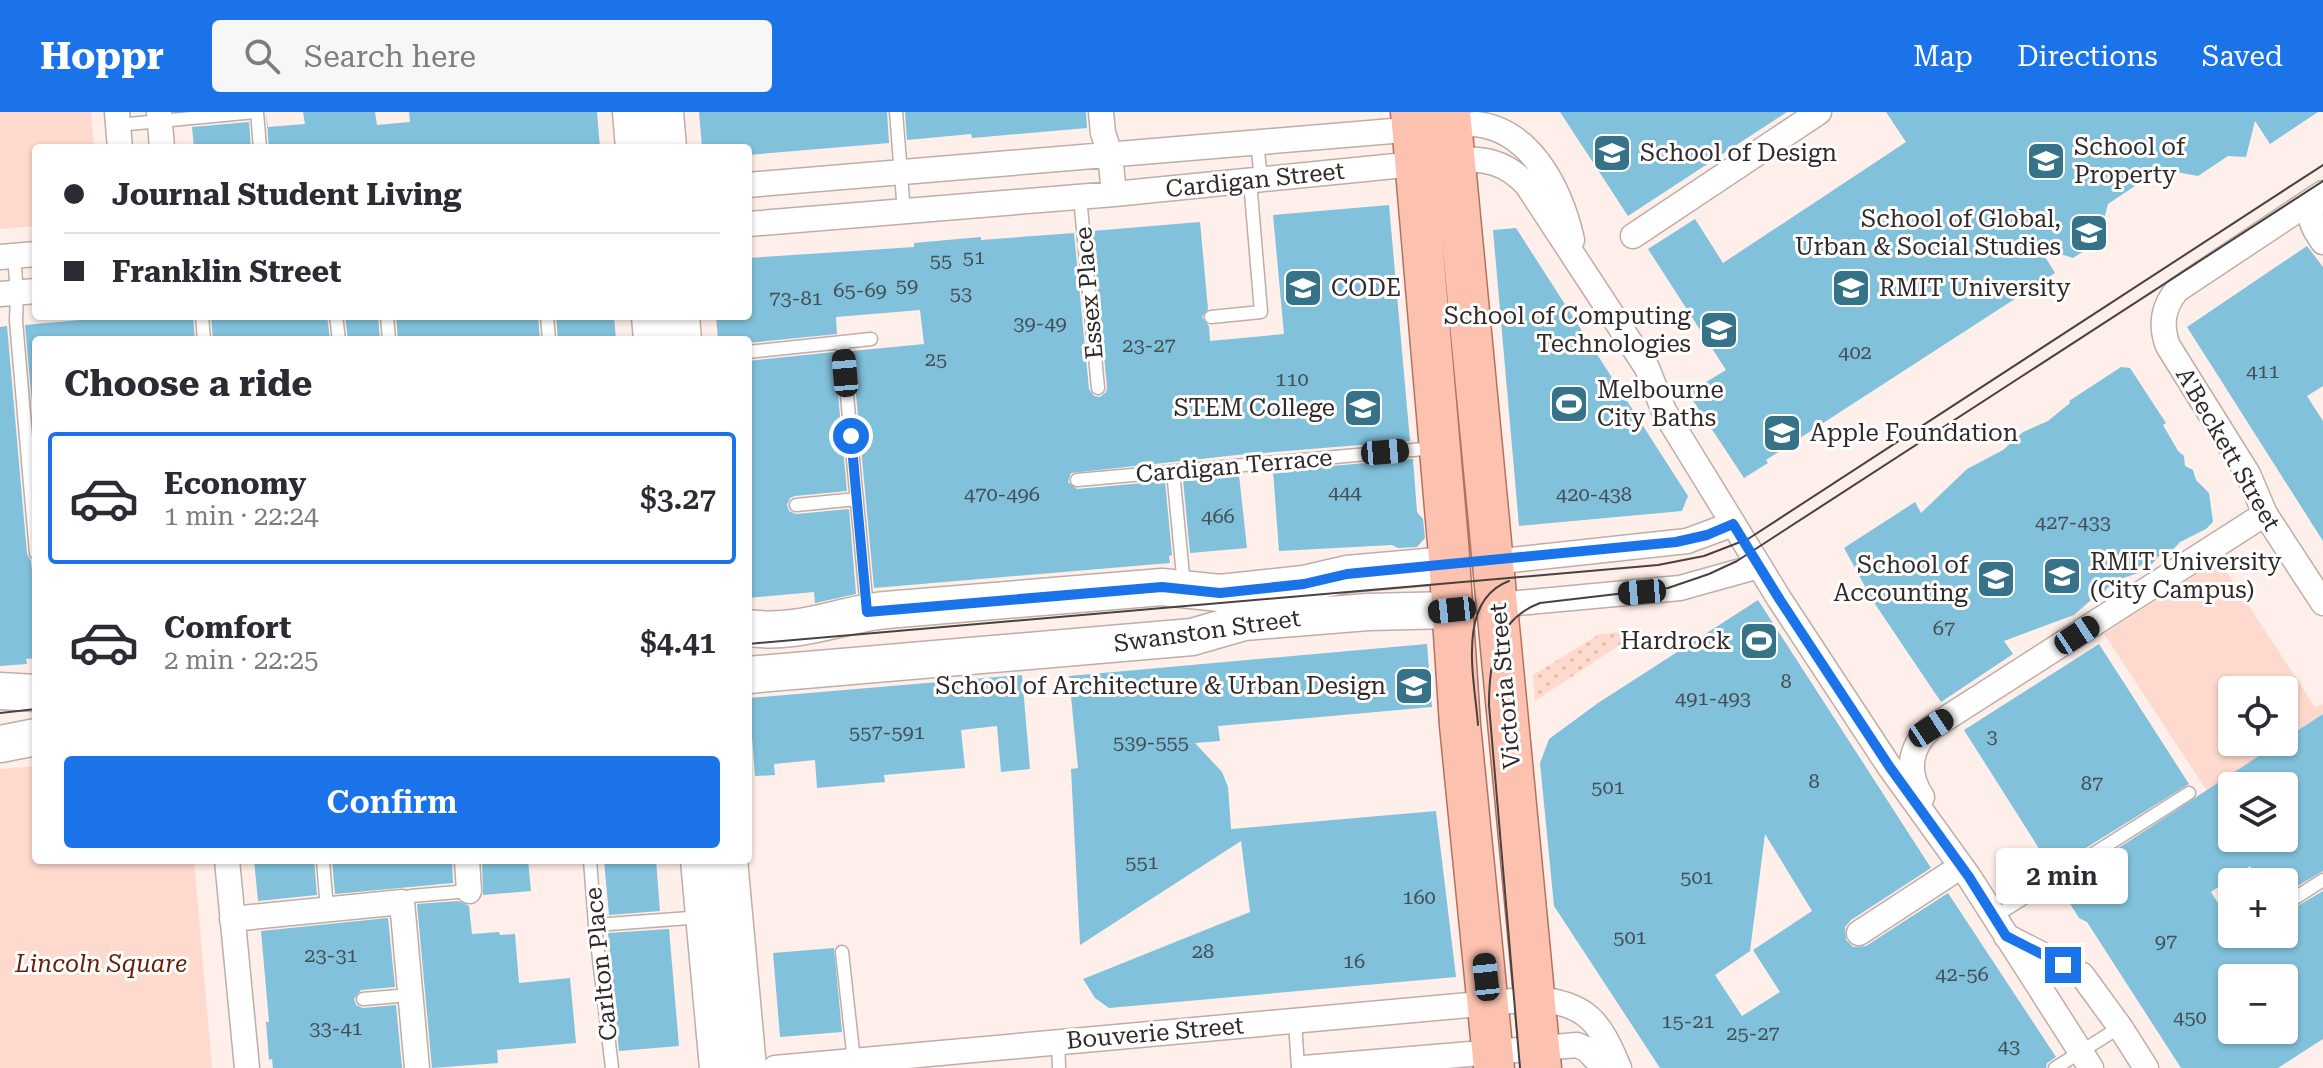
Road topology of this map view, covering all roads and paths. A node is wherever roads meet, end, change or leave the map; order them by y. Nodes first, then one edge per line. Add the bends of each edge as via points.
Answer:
1 (256, 112) edge
2 (631, 112) edge
3 (665, 112) edge
4 (896, 112) edge
5 (1101, 112) edge
6 (1819, 112) edge
7 (160, 117) edge
8 (118, 128) edge
9 (1452, 132) edge
10 (1413, 134) edge
11 (1257, 141) junction
12 (162, 144) edge
13 (260, 144) edge
14 (634, 144) edge
15 (668, 144) edge
16 (1110, 154) junction
17 (1050, 159) junction
18 (901, 172) junction
19 (1255, 180) junction
20 (752, 185) edge
21 (1114, 194) junction
22 (2318, 196) edge
23 (1080, 197) junction
24 (1054, 199) junction
25 (904, 212) junction
26 (752, 224) edge
27 (1633, 236) dead end
28 (2323, 242) edge
29 (17, 256) edge
30 (1582, 269) junction
31 (18, 293) edge
32 (1211, 317) dead end
33 (871, 339) dead end
34 (842, 342) junction
35 (752, 352) edge
36 (1098, 388) dead end
37 (1438, 448) junction
38 (1173, 471) junction
39 (1077, 480) dead end
40 (857, 499) junction
41 (796, 505) dead end
42 (32, 507) edge
43 (2265, 514) junction
44 (1733, 524) junction
45 (1493, 562) junction
46 (1449, 565) junction
47 (1759, 566) junction
48 (1184, 589) junction
49 (2323, 603) edge
50 (1497, 605) junction
51 (1452, 610) junction
52 (867, 612) junction
53 (752, 628) edge
54 (752, 675) edge
55 (0, 691) edge
56 (32, 693) edge
57 (32, 738) edge
58 (0, 744) edge
59 (1916, 747) junction
60 (1899, 780) junction
61 (2189, 793) dead end
62 (1936, 831) junction
63 (227, 864) edge
64 (323, 864) edge
65 (467, 864) edge
66 (590, 864) edge
67 (700, 864) edge
68 (728, 864) edge
69 (1960, 867) junction
70 (2323, 880) edge
71 (469, 891) joint
72 (2298, 896) edge
73 (402, 902) junction
74 (327, 909) junction
75 (719, 916) junction
76 (232, 919) junction
77 (595, 925) junction
78 (2000, 926) junction
79 (1859, 933) dead end
80 (842, 952) dead end
81 (410, 995) junction
82 (363, 999) dead end
83 (1535, 999) junction
84 (1488, 1003) junction
85 (1295, 1021) junction
86 (2120, 1027) junction
87 (1058, 1042) junction
88 (1540, 1058) edge
89 (1493, 1060) edge
90 (2086, 1060) edge
91 (854, 1061) junction
92 (247, 1068) edge
93 (417, 1068) edge
94 (612, 1068) edge
95 (718, 1068) edge
96 (748, 1068) edge
97 (775, 1068) edge
98 (1059, 1068) edge
99 (1298, 1068) edge
100 (1304, 1068) edge
101 (1605, 1068) edge
102 (1619, 1068) edge
103 (2055, 1068) edge
104 (2146, 1068) edge

1 - 7 lane
1 - 13 lane
2 - 14 street
3 - 15 street
4 - 18 lane
5 - 16 street
6 - 27 street
7 - 8 lane
7 - 12 street
9 - 10 street, Cardigan Street
9 - 10 street, Cardigan Street
9 - 30 street via 1518,175
9 - 30 street via 1494,126 1527,148 1556,191
9 - 45 main road, Victoria Street
10 - 11 street, Cardigan Street
10 - 19 street, Cardigan Street
10 - 37 main road, Victoria Street
11 - 16 street, Cardigan Street
11 - 19 lane
16 - 17 street, Cardigan Street
16 - 21 street
17 - 18 street, Cardigan Street
17 - 24 street
18 - 20 street, Cardigan Street
18 - 25 lane
19 - 21 street, Cardigan Street
19 - 32 lane via 1261,312
21 - 23 street, Cardigan Street
22 - 28 street via 2309,213
22 - 43 street, A'Beckett Street via 2177,290 2163,322 2168,346 2248,474
23 - 24 street, Cardigan Street
23 - 36 lane, Essex Place
24 - 25 street, Cardigan Street
25 - 26 street, Cardigan Street
29 - 31 lane
30 - 44 street via 1647,368 1664,411
31 - 42 lane
33 - 34 lane
34 - 35 lane
34 - 40 lane
37 - 38 lane, Cardigan Terrace
37 - 46 main road, Victoria Street
38 - 39 lane, Cardigan Terrace
38 - 48 lane
40 - 41 lane
40 - 52 lane
43 - 49 street, A'Beckett Street
43 - 59 street via 1931,728
44 - 45 street, Swanston Street via 1687,541
44 - 47 street
45 - 46 main road, Swanston Street
45 - 50 main road, Victoria Street
46 - 48 street, Swanston Street via 1220,593
46 - 51 main road, Victoria Street
47 - 50 street, Swanston Street via 1680,588
47 - 60 street
48 - 52 street, Swanston Street
50 - 51 main road, Swanston Street
50 - 83 main road, Victoria Street
51 - 54 street, Swanston Street via 1244,622 1192,637
51 - 84 main road, Victoria Street
52 - 53 street, Swanston Street via 810,627
55 - 56 street
57 - 58 street
59 - 60 street via 1905,758
59 - 62 street via 1912,778
60 - 62 street
61 - 78 lane
62 - 69 street
63 - 76 street
64 - 74 lane
65 - 71 street
66 - 77 lane, Carlton Place
67 - 75 street
68 - 75 street
69 - 78 street
69 - 79 street
70 - 72 lane
71 - 73 lane via 411,896
73 - 74 street
73 - 81 street
74 - 76 street
75 - 77 lane
75 - 95 street
75 - 96 street
76 - 92 street
77 - 94 lane, Carlton Place
78 - 86 street via 2082,975
78 - 90 street
80 - 91 lane
81 - 82 lane
81 - 93 street
83 - 84 street, Bouverie Street
83 - 88 main road, Victoria Street
83 - 102 street, Bouverie Street via 1556,1001 1595,1020
84 - 85 street, Bouverie Street
84 - 89 main road, Victoria Street
85 - 87 street, Bouverie Street
85 - 99 lane
86 - 90 lane
86 - 104 street
87 - 91 street, Bouverie Street
87 - 98 lane
88 - 89 street
88 - 101 street via 1581,1046
89 - 100 street
90 - 103 lane
91 - 97 street, Bouverie Street

